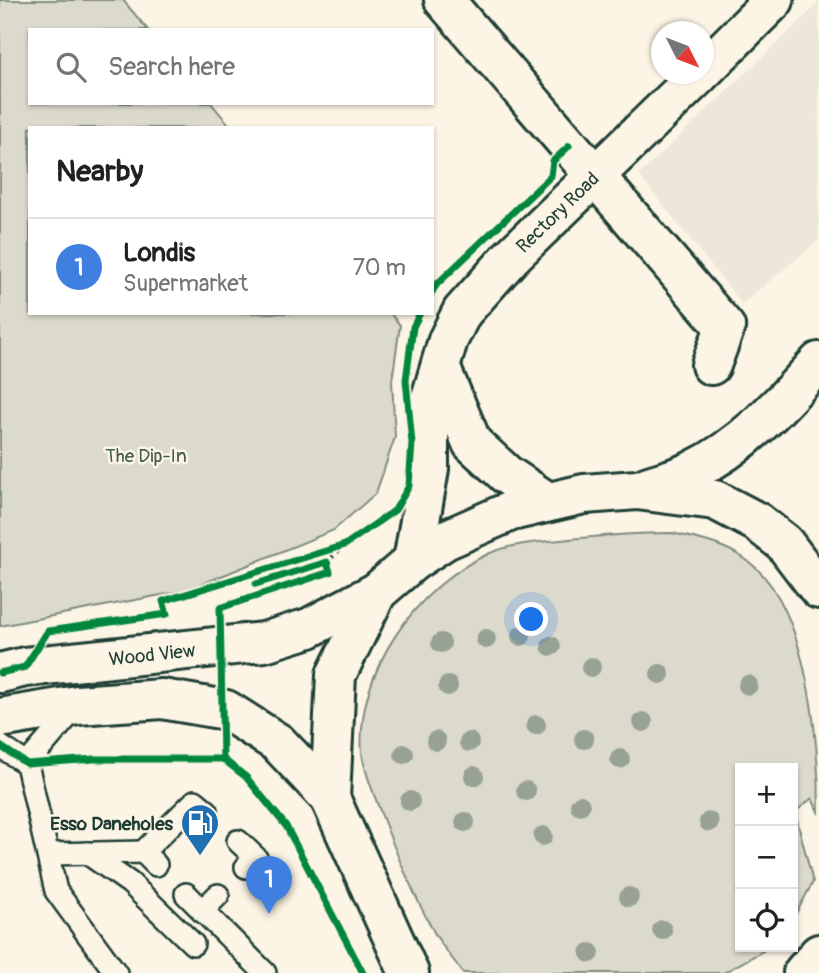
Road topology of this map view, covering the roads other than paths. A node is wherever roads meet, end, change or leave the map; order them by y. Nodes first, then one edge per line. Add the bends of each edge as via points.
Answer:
1 (444, 0) edge
2 (774, 0) edge
3 (714, 60) edge
4 (690, 84) edge
5 (594, 177) junction
6 (819, 362) edge
7 (711, 365) dead end
8 (441, 369) junction
9 (637, 490) junction
10 (546, 501) junction
11 (413, 561) junction
12 (819, 589) edge
13 (377, 592) junction
14 (0, 673) edge
15 (78, 705) junction
16 (0, 718) edge
17 (0, 746) edge
18 (27, 764) junction
19 (330, 798) junction
20 (207, 811) dead end
21 (238, 841) dead end
22 (88, 853) junction
23 (48, 854) junction
24 (246, 867) dead end
25 (186, 894) dead end
26 (218, 895) dead end
27 (202, 911) junction
28 (193, 944) dead end
29 (819, 954) edge
30 (407, 972) edge
31 (116, 973) edge
32 (265, 973) edge
33 (803, 973) edge

1 - 5 main road
2 - 3 main road, Rectory Road
4 - 5 main road, Rectory Road
5 - 7 main road via 725,327
5 - 8 main road, Rectory Road via 461,312
6 - 9 main road via 778,408 740,440 691,472
8 - 10 main road via 472,443 507,475
8 - 11 main road, Rectory Road via 429,405 429,470
9 - 10 main road
9 - 12 main road via 715,500 757,522 784,543
10 - 11 main road via 478,524
11 - 13 main road
13 - 14 main road, Wood View via 309,628 264,642
13 - 19 main road via 336,675
15 - 16 main road
15 - 18 lane
15 - 19 main road via 162,699 226,710 278,743
17 - 18 lane
18 - 23 lane
19 - 30 main road
20 - 22 lane via 195,801 184,824 149,858
21 - 24 lane via 256,858
22 - 23 lane
22 - 28 lane via 130,883
23 - 31 lane via 56,891
25 - 27 lane
26 - 27 lane
27 - 32 lane
29 - 33 main road

